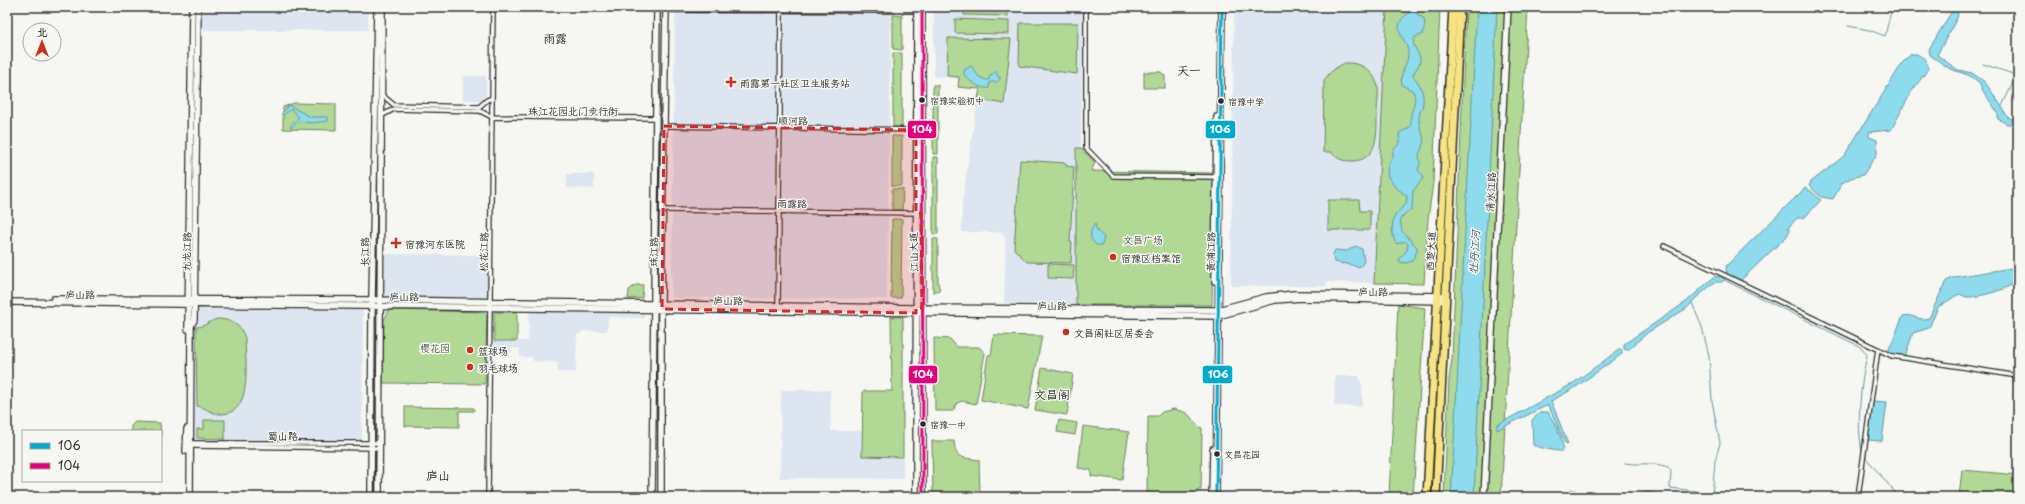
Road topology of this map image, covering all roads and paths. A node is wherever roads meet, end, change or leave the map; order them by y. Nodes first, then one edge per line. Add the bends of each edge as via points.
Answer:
1 (192, 7) edge
2 (198, 7) edge
3 (377, 7) edge
4 (382, 7) edge
5 (495, 7) edge
6 (657, 7) edge
7 (1086, 7) edge
8 (1218, 7) edge
9 (1222, 7) edge
10 (1453, 7) edge
11 (1460, 7) edge
12 (1508, 7) edge
13 (666, 9) edge
14 (739, 9) edge
15 (919, 9) edge
16 (781, 10) junction
17 (381, 94) junction
18 (492, 98) junction
19 (380, 116) junction
20 (493, 117) junction
21 (654, 118) junction
22 (664, 126) junction
23 (780, 128) junction
24 (919, 130) junction
25 (1218, 177) junction
26 (663, 210) junction
27 (779, 211) junction
28 (918, 213) junction
29 (1664, 246) dead end
30 (7, 298) edge
31 (1437, 298) junction
32 (1446, 299) junction
33 (191, 301) junction
34 (7, 302) edge
35 (372, 302) junction
36 (380, 302) junction
37 (491, 304) junction
38 (653, 306) junction
39 (662, 306) junction
40 (778, 306) junction
41 (916, 310) junction
42 (922, 311) junction
43 (1216, 313) junction
44 (653, 346) junction
45 (662, 346) junction
46 (1878, 349) junction
47 (2018, 376) edge
48 (188, 445) junction
49 (371, 446) junction
50 (379, 446) junction
51 (652, 446) junction
52 (662, 446) junction
53 (652, 494) edge
54 (661, 494) edge
55 (186, 497) edge
56 (190, 497) edge
57 (371, 497) edge
58 (379, 497) edge
59 (489, 497) edge
60 (916, 497) edge
61 (922, 497) edge
62 (1212, 497) edge
63 (1216, 497) edge
64 (1427, 497) edge
65 (1436, 497) edge
66 (1484, 497) edge
67 (1858, 497) edge

1 - 33 street, 九龙江路
2 - 33 street, 九龙江路
3 - 35 street, 长江路
4 - 17 street, 长江路
5 - 18 street, 松花江路
5 - 20 street, 松花江路
6 - 21 street, 珠江路
7 - 25 street via 1086,148 1113,176
8 - 25 street, 黄浦江路
9 - 25 street, 黄浦江路
10 - 31 highway, 西楚大道
11 - 32 highway, 西楚大道
12 - 66 street, 清水江路
13 - 14 street
13 - 22 street, 珠江路
14 - 16 street
15 - 16 street
15 - 24 street, 江山大道
16 - 23 street
17 - 18 street via 394,106 479,108
17 - 19 street, 长江路
18 - 20 street, 松花江路
19 - 20 street, 珠江花园北门步行街 via 394,109 480,111
19 - 36 street, 长江路
20 - 21 street, 珠江花园北门步行街
20 - 37 street, 松花江路
21 - 38 street, 珠江路
22 - 23 street, 顺河路
22 - 26 street, 珠江路
23 - 24 street, 顺河路
23 - 27 street
24 - 28 street, 江山大道
25 - 43 street, 黄浦江路
26 - 27 street, 雨露路
26 - 39 street, 珠江路
27 - 28 street, 雨露路
27 - 40 street
28 - 41 street, 江山大道
28 - 42 street, 江山大道
29 - 46 street
30 - 33 street, 庐山路
31 - 32 street, 庐山路
31 - 43 street, 庐山路 via 1294,294 1266,297
31 - 64 highway, 西楚大道
32 - 65 highway, 西楚大道
33 - 34 street, 庐山路
33 - 35 street, 庐山路
33 - 48 street, 九龙江路 via 194,320 191,326
35 - 36 street, 庐山路
35 - 49 street, 长江路
36 - 37 street, 庐山路
36 - 50 street, 长江路
37 - 38 street, 庐山路
37 - 59 street, 松花江路
38 - 39 street, 庐山路
38 - 44 street, 珠江路
39 - 40 street, 庐山路
39 - 41 street, 庐山路
39 - 45 street, 珠江路
40 - 41 street, 庐山路
41 - 42 street, 庐山路
41 - 60 street, 江山大道
42 - 43 street, 庐山路
42 - 61 street, 江山大道
43 - 62 street, 黄浦江路
43 - 63 street, 黄浦江路
44 - 45 street
44 - 51 street, 珠江路
45 - 52 street, 珠江路
46 - 47 street via 1892,356
46 - 67 street
48 - 49 street, 蜀山路
48 - 55 street, 九龙江路
48 - 56 street, 九龙江路
49 - 50 street, 蜀山路
49 - 57 street, 长江路
50 - 58 street, 长江路
51 - 52 street
51 - 53 street, 珠江路
52 - 54 street, 珠江路
53 - 54 street

